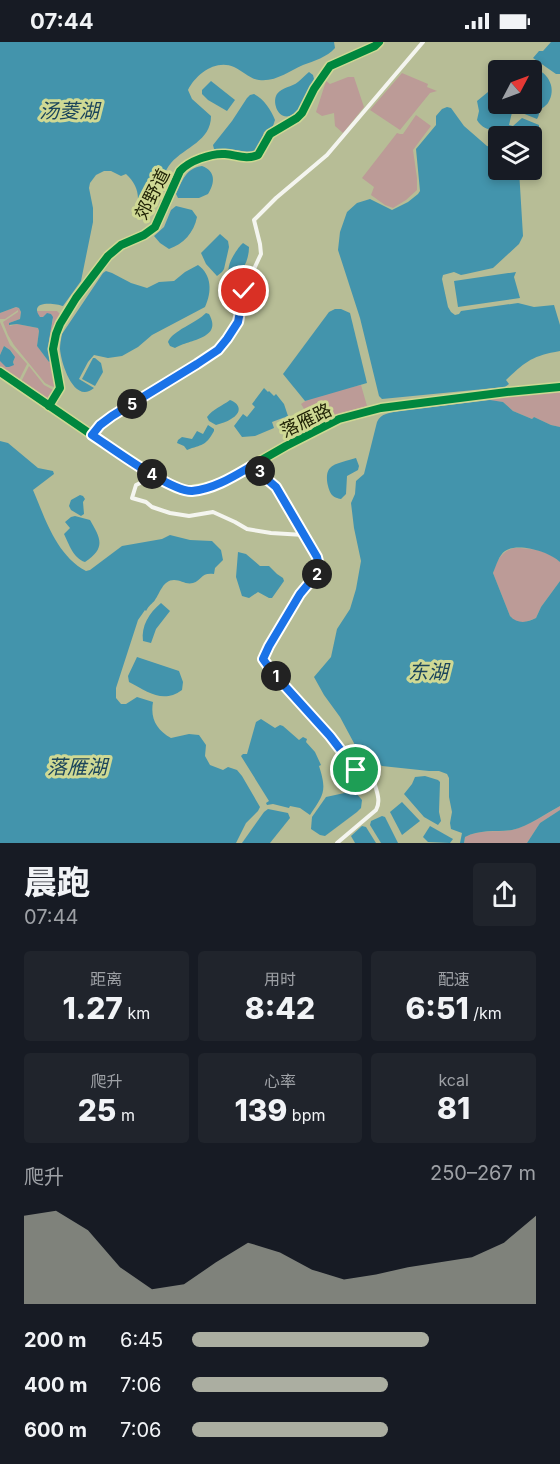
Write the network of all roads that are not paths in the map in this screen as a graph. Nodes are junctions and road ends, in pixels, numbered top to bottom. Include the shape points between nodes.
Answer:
1 (379, 42) edge
2 (423, 42) edge
3 (0, 372) edge
4 (560, 387) edge
5 (49, 405) junction
6 (92, 435) junction
7 (255, 464) junction
8 (155, 476) junction
9 (304, 535) junction
10 (337, 843) edge

1 - 5 street, 郊野道 via 330,66 302,113 271,132 258,155 246,158 221,154 186,164 157,225 121,245 105,260 60,324 53,349 60,388
2 - 6 street via 327,155 254,220 261,254 245,288 238,322 218,350 112,416
3 - 5 street, 落雁路
4 - 7 street, 落雁路 via 381,408 323,426
5 - 6 street, 落雁路
6 - 8 street, 落雁路
7 - 8 street, 落雁路 via 220,483 193,491
7 - 9 street via 276,487
8 - 9 street via 136,484 132,498 170,513 189,516 213,512 247,529
9 - 10 street via 320,570 300,594 263,659 356,770 373,778 378,807

